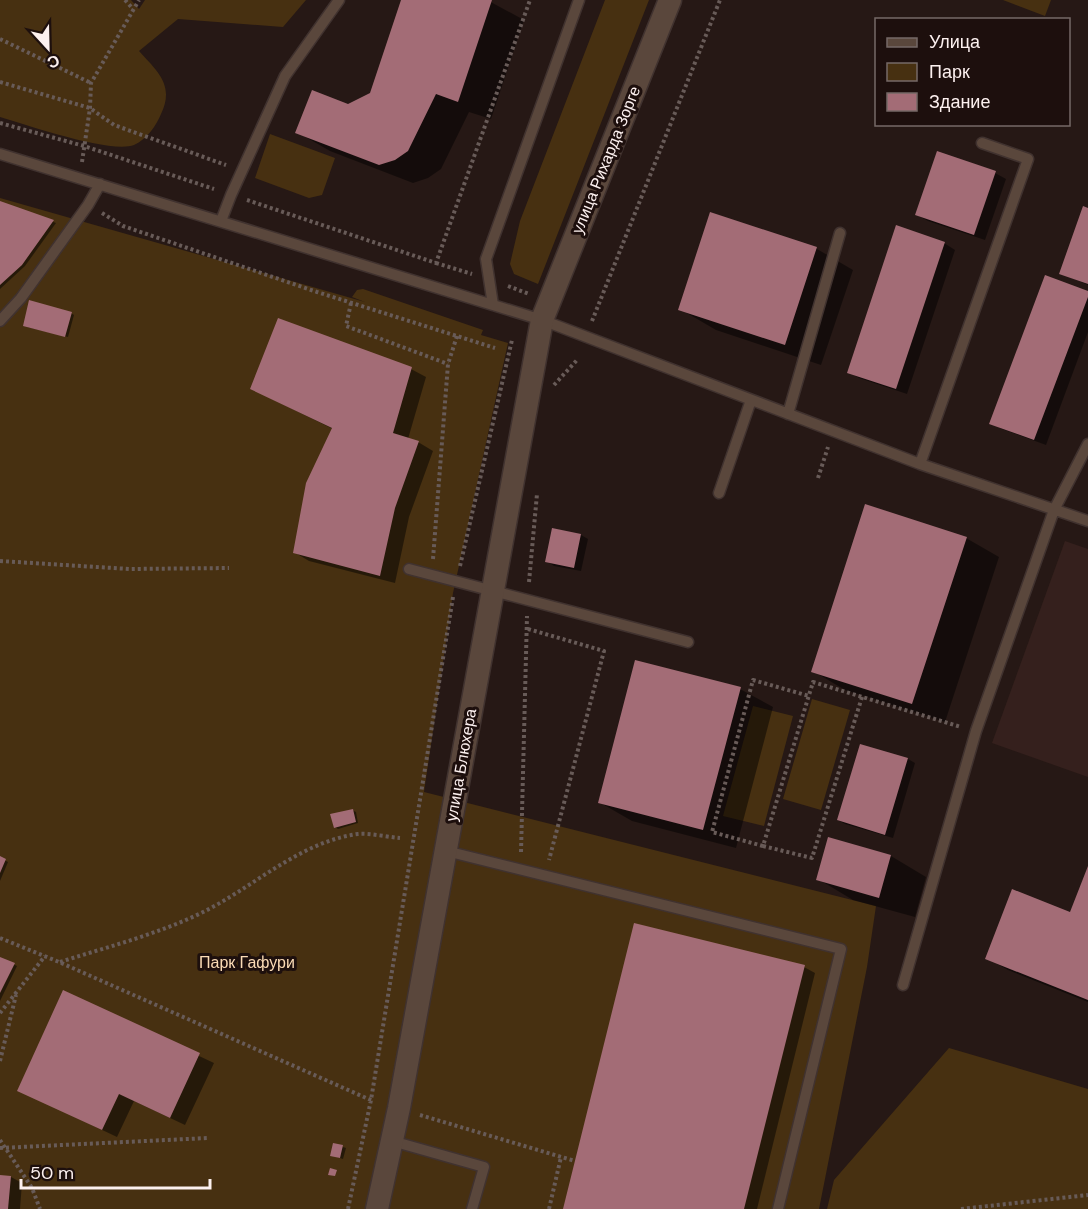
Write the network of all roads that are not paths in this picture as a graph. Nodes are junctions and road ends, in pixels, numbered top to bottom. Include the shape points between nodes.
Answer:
1 (339, 0) edge
2 (670, 0) edge
3 (577, 1) edge
4 (982, 143) dead end
5 (0, 154) edge
6 (100, 184) junction
7 (222, 221) junction
8 (840, 233) dead end
9 (493, 305) junction
10 (545, 310) junction
11 (0, 321) edge
12 (751, 400) junction
13 (788, 414) junction
14 (1088, 444) edge
15 (920, 464) junction
16 (719, 493) dead end
17 (1054, 510) junction
18 (1088, 521) edge
19 (409, 569) dead end
20 (493, 591) junction
21 (688, 642) dead end
22 (446, 851) junction
23 (903, 985) dead end
24 (392, 1141) junction
25 (377, 1209) edge
26 (472, 1209) edge
27 (778, 1209) edge

1 - 7 lane via 285,76
2 - 10 street, улица Рихарда Зорге
3 - 9 lane via 486,259
4 - 15 lane via 1028,159
5 - 6 lane
6 - 7 lane
6 - 11 lane via 21,298
7 - 9 lane
8 - 13 lane
9 - 10 lane via 518,313
10 - 12 lane
10 - 20 street, улица Блюхера
12 - 13 lane
12 - 16 lane
13 - 15 lane
14 - 17 lane
15 - 17 lane
17 - 18 lane
17 - 23 lane via 976,731
19 - 20 lane
20 - 21 lane
20 - 22 street, улица Блюхера
22 - 24 street, улица Блюхера
22 - 27 lane via 841,949
24 - 25 street, улица Блюхера
24 - 26 lane via 484,1167

